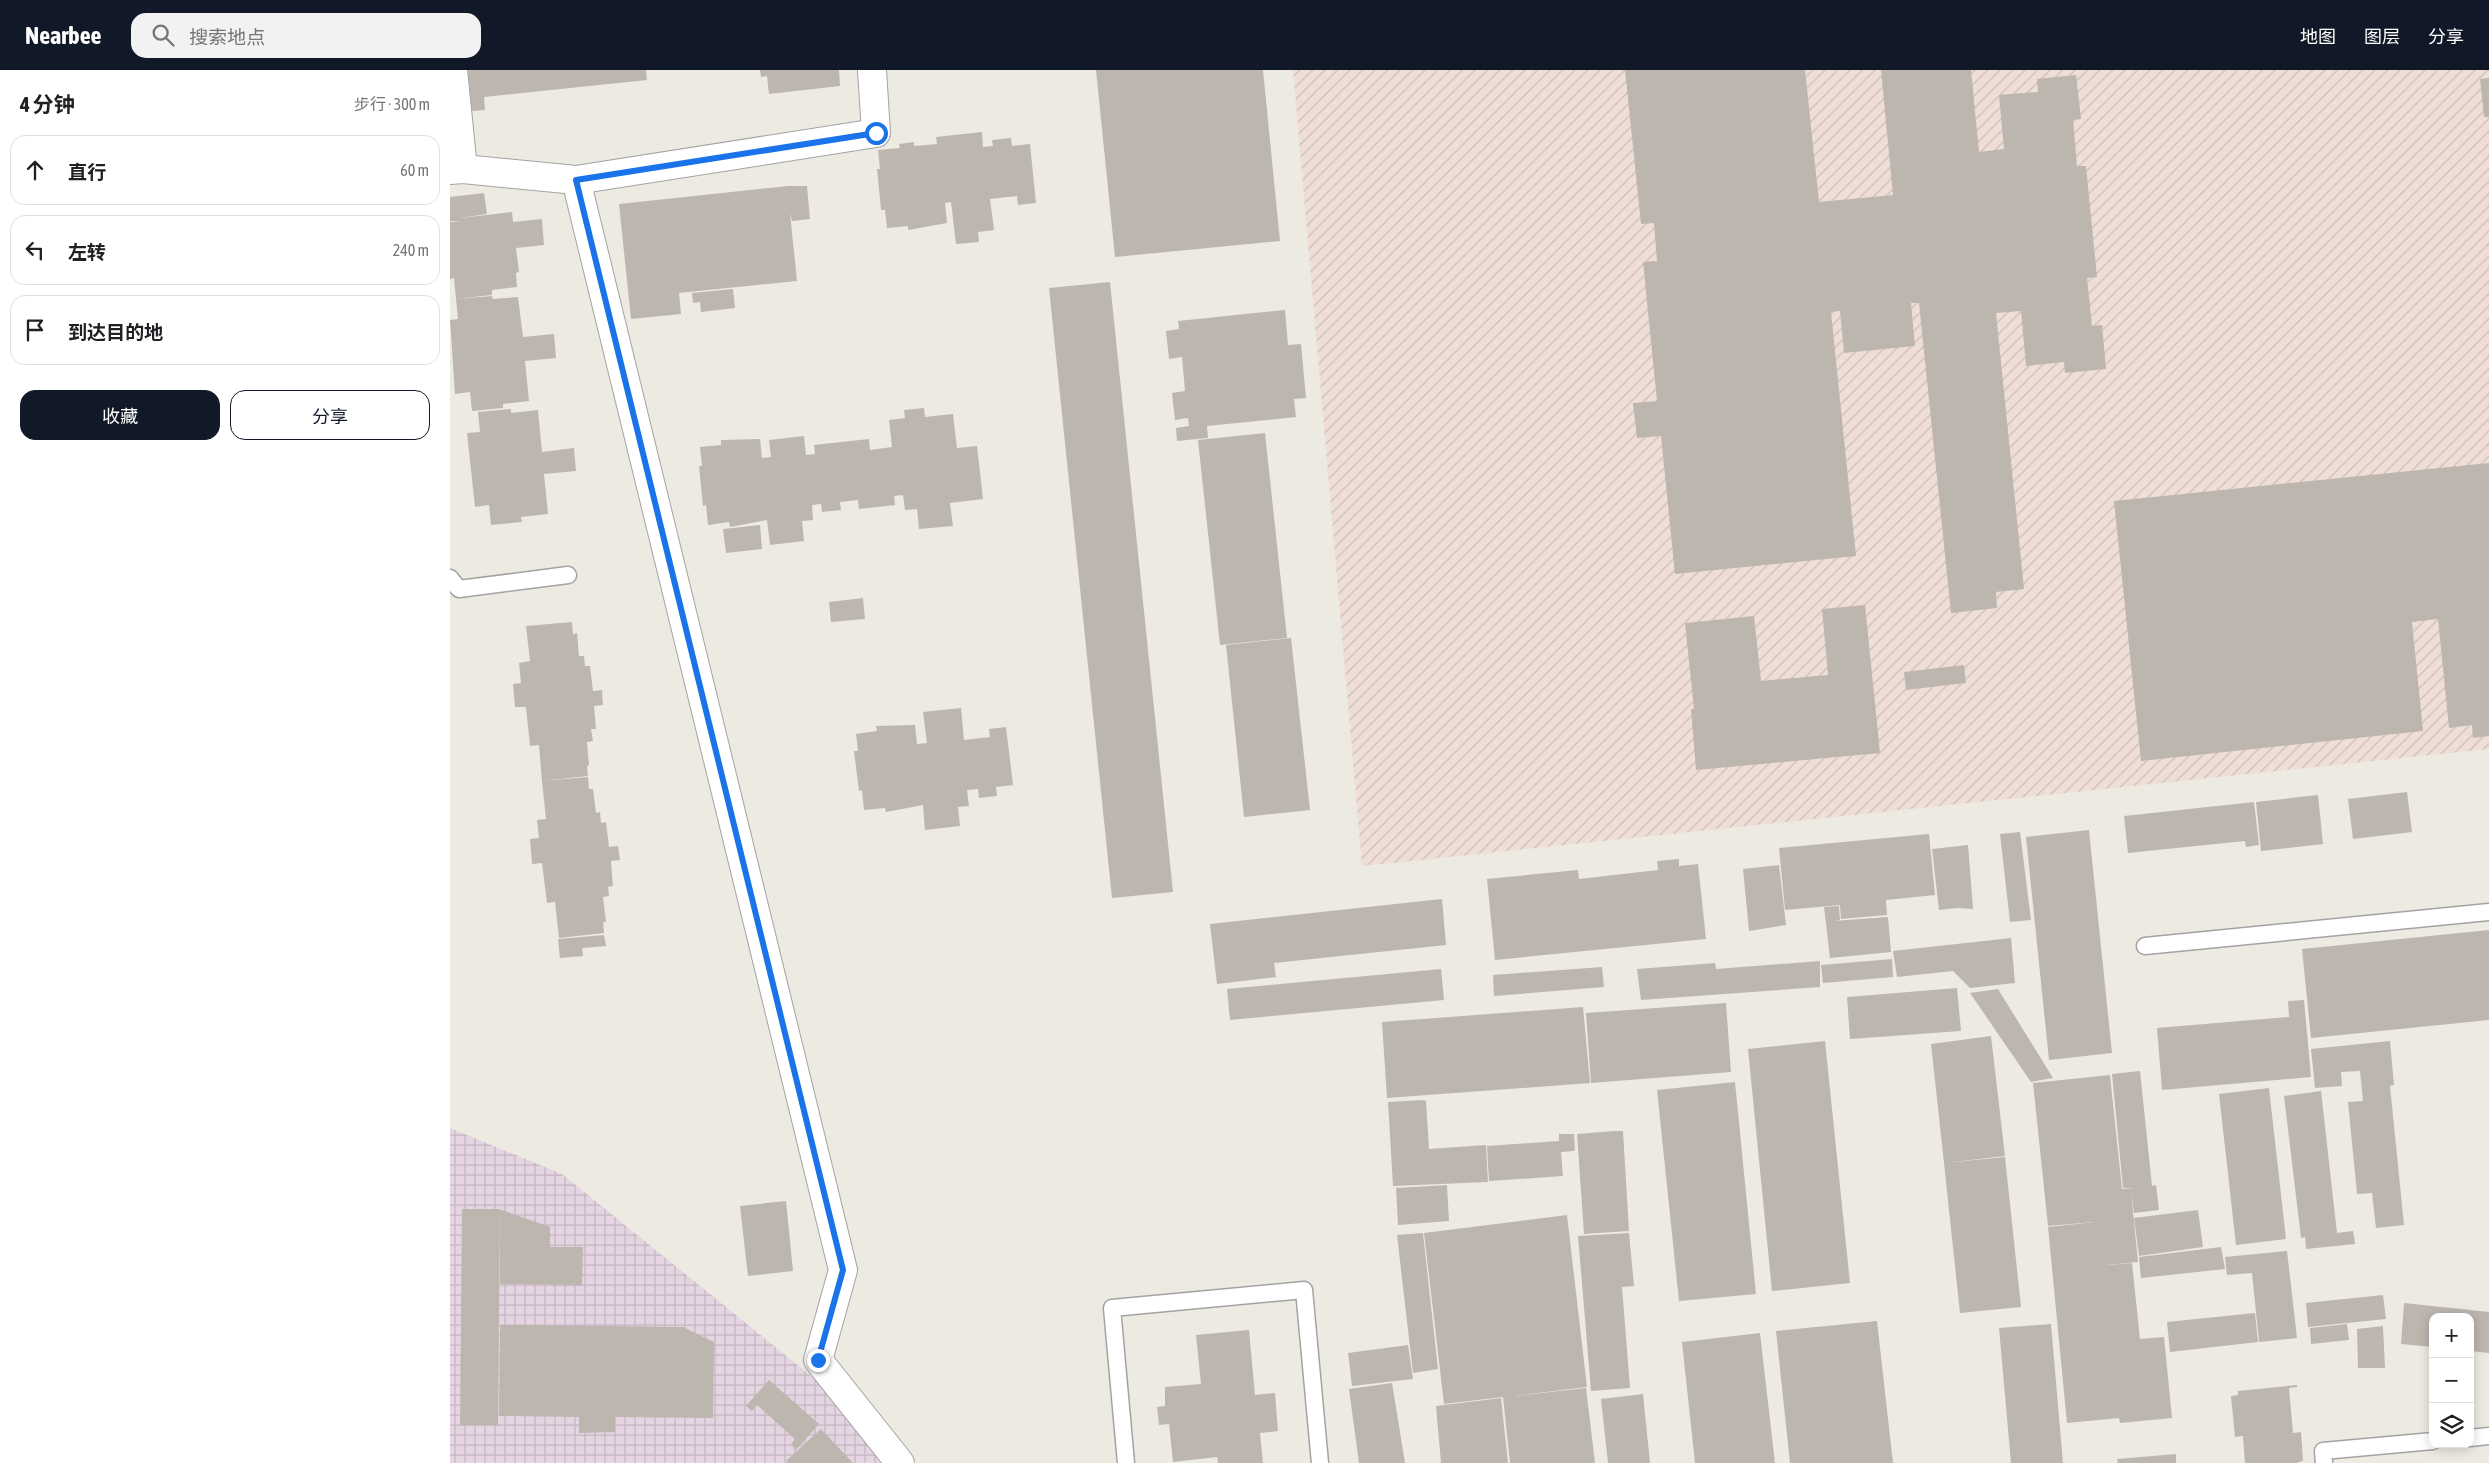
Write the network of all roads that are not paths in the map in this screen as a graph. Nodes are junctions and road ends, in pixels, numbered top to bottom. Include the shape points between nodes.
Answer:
1 (453, 70) edge
2 (872, 70) edge
3 (456, 170) edge
4 (576, 180) junction
5 (568, 575) dead end
6 (450, 578) edge
7 (2489, 912) edge
8 (2145, 946) dead end
9 (2489, 1436) edge
10 (2474, 1438) edge
11 (2429, 1441) edge
12 (900, 1463) edge
13 (1126, 1463) edge
14 (1320, 1463) edge
15 (2324, 1463) edge

1 - 3 street
2 - 4 street via 876,133
3 - 4 street
4 - 12 street via 843,1270 818,1360
5 - 6 lane via 459,589
7 - 8 lane
9 - 10 lane
11 - 15 lane via 2323,1451
13 - 14 lane via 1112,1308 1304,1290

